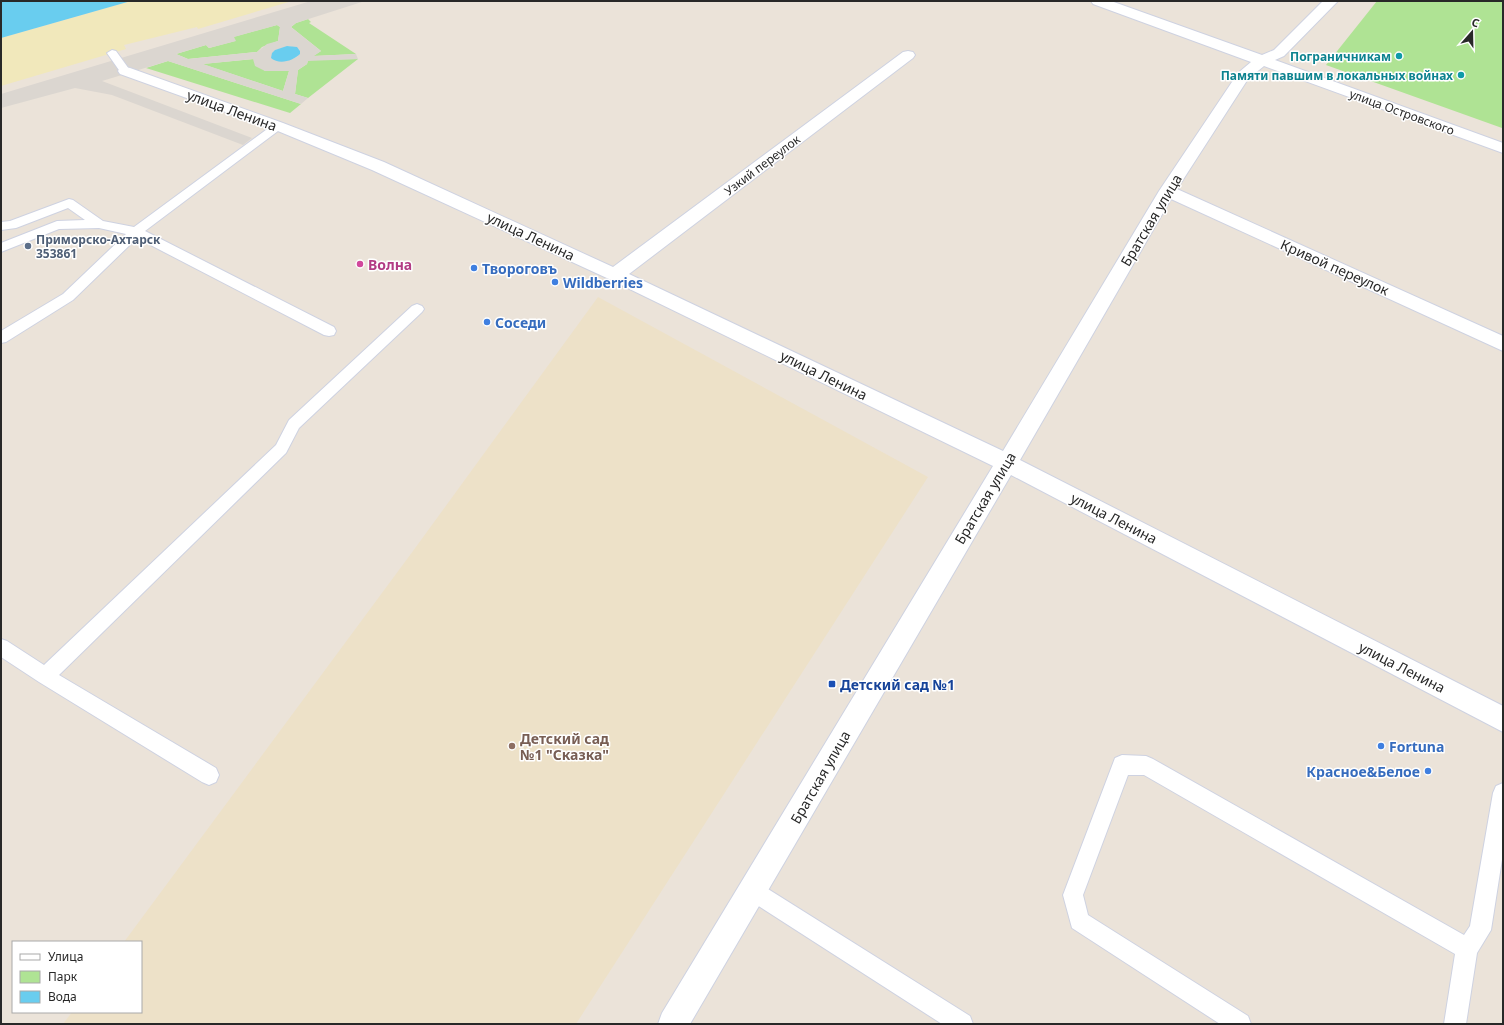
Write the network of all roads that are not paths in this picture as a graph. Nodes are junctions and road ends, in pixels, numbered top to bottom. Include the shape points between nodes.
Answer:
1 (1098, 1) edge
2 (1331, 1) edge
3 (112, 53) dead end
4 (908, 55) dead end
5 (1261, 61) junction
6 (126, 71) joint
7 (278, 126) junction
8 (1503, 148) edge
9 (1167, 191) junction
10 (99, 224) junction
11 (1, 226) edge
12 (136, 232) junction
13 (1, 248) edge
14 (615, 275) junction
15 (417, 309) dead end
16 (329, 331) dead end
17 (1, 338) edge
18 (1503, 344) edge
19 (1007, 463) junction
20 (1, 647) edge
21 (46, 676) junction
22 (1503, 719) edge
23 (208, 775) dead end
24 (1503, 792) edge
25 (753, 891) junction
26 (1467, 949) junction
27 (673, 1024) edge
28 (962, 1024) edge
29 (1240, 1024) edge
30 (1454, 1024) edge

1 - 5 street, улица Островского
2 - 5 street, Братская улица via 1279,53
3 - 6 lane
4 - 14 street, Узкий переулок
5 - 8 street, улица Островского
5 - 9 street, Братская улица via 1243,76
6 - 7 street, улица Ленина
7 - 12 lane
7 - 14 street, улица Ленина via 378,166
9 - 18 street, Кривой переулок
9 - 19 street, Братская улица
10 - 11 lane via 69,203 12,225
10 - 12 lane
10 - 13 lane via 57,225
12 - 16 lane
12 - 17 lane via 68,297
14 - 19 street, улица Ленина
15 - 21 lane via 294,424 281,448
19 - 22 street, улица Ленина
19 - 25 street, Братская улица
20 - 21 lane
21 - 23 lane
24 - 26 lane via 1480,930
25 - 27 street, Братская улица
25 - 28 lane
26 - 29 lane via 1146,766 1122,766 1073,895 1079,921
26 - 30 lane

